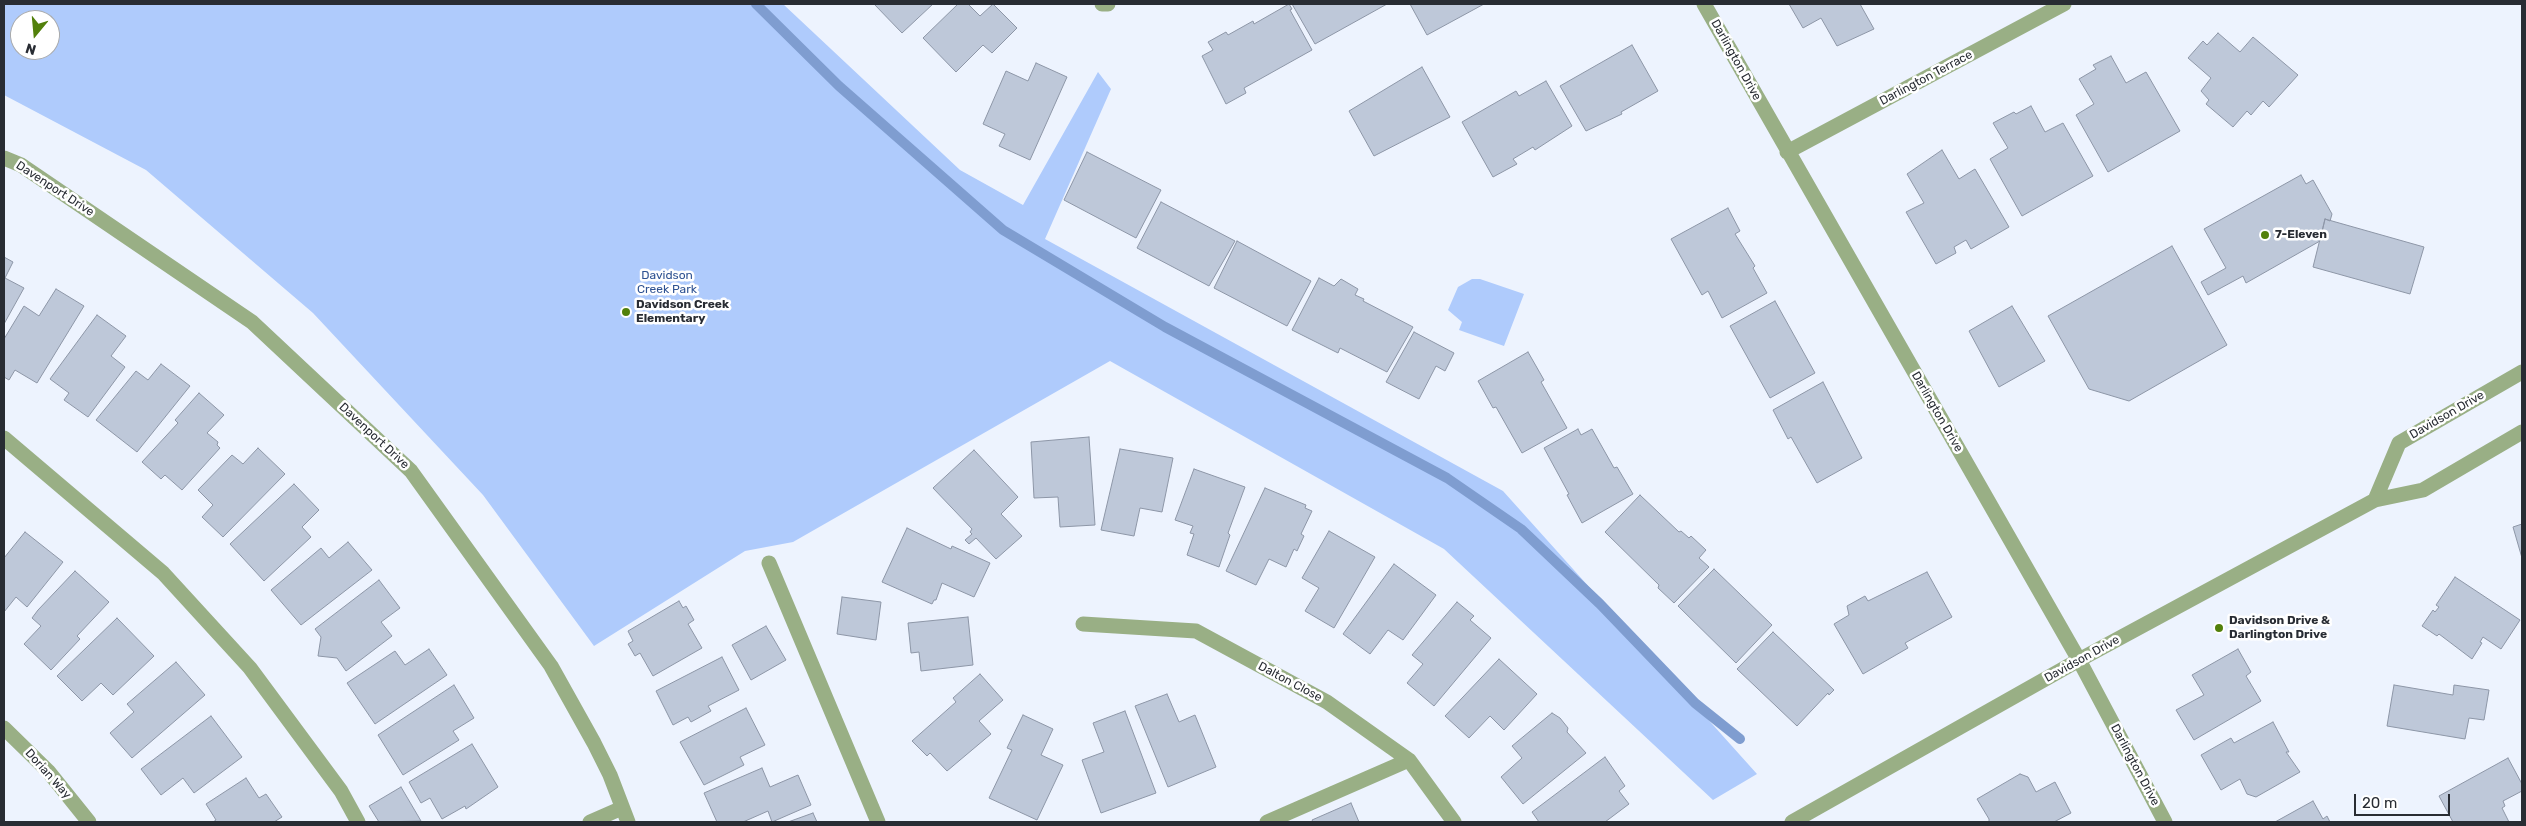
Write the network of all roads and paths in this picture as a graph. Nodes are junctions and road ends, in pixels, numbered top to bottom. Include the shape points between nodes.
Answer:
1 (1102, 4) edge
2 (1108, 4) edge
3 (1704, 4) edge
4 (2064, 4) edge
5 (1787, 152) junction
6 (4, 158) edge
7 (2522, 372) edge
8 (2522, 432) edge
9 (4, 438) edge
10 (2375, 500) junction
11 (769, 563) dead end
12 (1083, 624) dead end
13 (2079, 660) junction
14 (4, 728) edge
15 (1409, 760) junction
16 (622, 808) junction
17 (89, 822) edge
18 (358, 822) edge
19 (590, 822) edge
20 (628, 822) edge
21 (878, 822) edge
22 (1267, 822) edge
23 (1454, 822) edge
24 (1792, 822) edge
25 (2166, 822) edge

1 - 2 street
3 - 5 street, Darlington Drive
4 - 5 street, Darlington Terrace
5 - 13 street, Darlington Drive
6 - 16 street, Davenport Drive via 21,165 252,322 411,471 551,666 594,743
7 - 10 street, Davidson Drive via 2399,443
8 - 10 street, Davidson Drive via 2424,490
9 - 18 street via 163,573 250,668 341,791
10 - 13 street, Davidson Drive
11 - 21 street
12 - 15 street, Dalton Close via 1196,631 1327,702
13 - 24 street, Davidson Drive
13 - 25 street, Darlington Drive
14 - 17 street, Dorian Way via 48,771
15 - 22 street
15 - 23 street, Dalton Close
16 - 19 street
16 - 20 street, Davenport Drive

